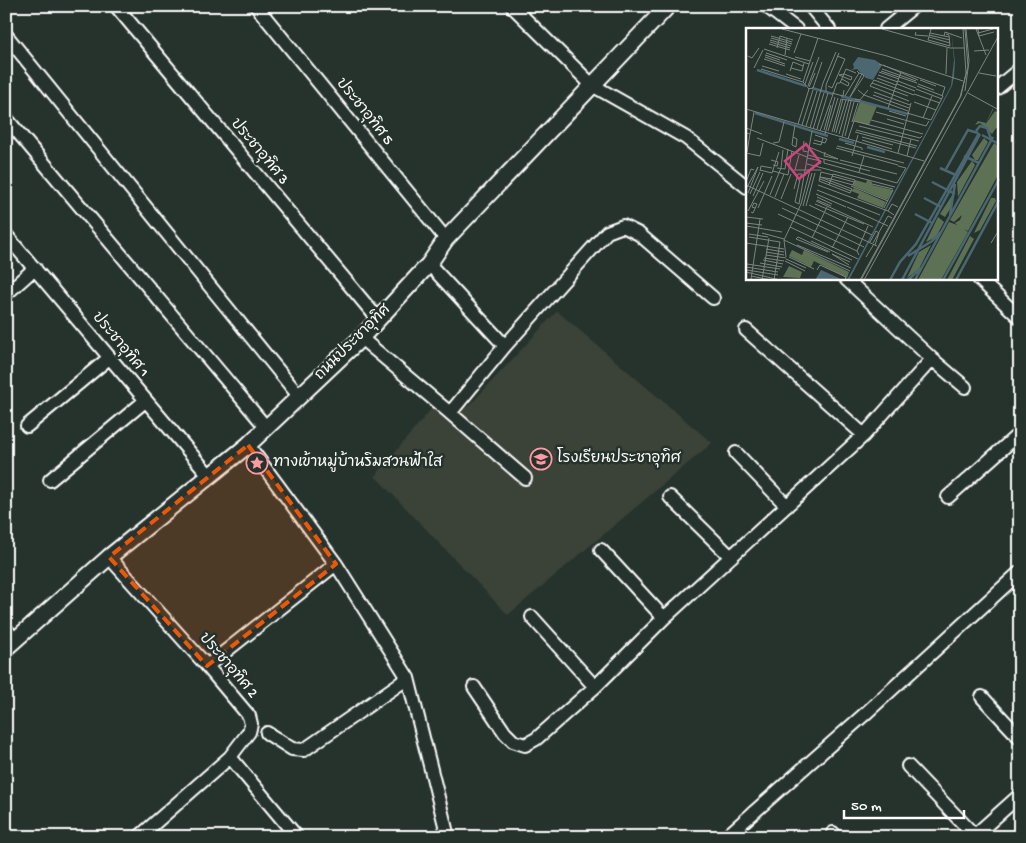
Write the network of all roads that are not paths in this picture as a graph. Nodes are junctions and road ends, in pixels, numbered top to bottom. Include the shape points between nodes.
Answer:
1 (116, 6) edge
2 (256, 6) edge
3 (512, 6) edge
4 (668, 6) edge
5 (766, 6) edge
6 (810, 6) edge
7 (914, 6) edge
8 (795, 28) edge
9 (828, 28) edge
10 (887, 28) edge
11 (6, 35) edge
12 (1020, 69) edge
13 (592, 85) junction
14 (998, 87) edge
15 (6, 118) edge
16 (746, 186) edge
17 (6, 235) edge
18 (446, 239) junction
19 (429, 264) junction
20 (35, 268) junction
21 (847, 280) edge
22 (980, 280) edge
23 (6, 294) edge
24 (713, 298) dead end
25 (1020, 318) edge
26 (378, 319) junction
27 (746, 330) dead end
28 (361, 338) junction
29 (505, 346) junction
30 (109, 358) junction
31 (932, 359) junction
32 (965, 387) dead end
33 (299, 396) junction
34 (145, 401) junction
35 (450, 413) junction
36 (27, 426) dead end
37 (265, 426) junction
38 (1020, 433) edge
39 (864, 435) junction
40 (248, 444) junction
41 (736, 453) dead end
42 (209, 475) junction
43 (525, 478) dead end
44 (50, 480) dead end
45 (670, 496) dead end
46 (948, 497) dead end
47 (786, 506) junction
48 (601, 550) dead end
49 (109, 557) junction
50 (730, 557) junction
51 (336, 564) junction
52 (1020, 572) edge
53 (532, 618) dead end
54 (664, 618) junction
55 (9, 639) edge
56 (207, 666) junction
57 (408, 678) junction
58 (474, 687) dead end
59 (595, 687) junction
60 (982, 698) dead end
61 (267, 733) dead end
62 (1020, 738) edge
63 (230, 757) junction
64 (908, 766) dead end
65 (1020, 796) edge
66 (294, 836) edge
67 (975, 836) edge
68 (139, 837) edge
69 (448, 837) edge
70 (726, 837) edge

1 - 26 street, ประชาอุทิศ 3
2 - 18 street, ประชาอุทิศ 5
3 - 13 street
4 - 13 street, ถนนประชาอุทิศ
5 - 8 street
6 - 9 street
7 - 10 street
11 - 33 street
12 - 14 street
13 - 16 street via 686,138
13 - 18 street, ถนนประชาอุทิศ
15 - 37 street
17 - 20 street, ประชาอุทิศ 1
18 - 19 street, ถนนประชาอุทิศ
19 - 26 street, ถนนประชาอุทิศ
19 - 29 street
20 - 23 street
20 - 30 street, ประชาอุทิศ 1
21 - 31 street
22 - 25 street
24 - 29 street via 638,234 623,226 607,232
26 - 28 street, ถนนประชาอุทิศ
27 - 39 street
28 - 33 street, ถนนประชาอุทิศ
28 - 35 street
29 - 35 street
30 - 34 street, ประชาอุทิศ 1
30 - 36 street
31 - 32 street
31 - 39 street
33 - 37 street, ถนนประชาอุทิศ
34 - 42 street, ประชาอุทิศ 1
34 - 44 street
35 - 43 street
37 - 40 street, ถนนประชาอุทิศ
38 - 46 street
39 - 47 street
40 - 42 street, ถนนประชาอุทิศ
40 - 51 street
41 - 47 street
42 - 49 street, ถนนประชาอุทิศ
45 - 50 street
47 - 50 street
48 - 54 street
49 - 55 street, ถนนประชาอุทิศ
49 - 56 street, ประชาอุทิศ 2
50 - 54 street
51 - 56 street
51 - 57 street
52 - 70 street
53 - 59 street
54 - 59 street
56 - 63 street, ประชาอุทิศ 2 via 249,716 249,732
57 - 61 street via 304,750 292,749
57 - 69 street
58 - 59 street via 505,733 513,741 525,745
60 - 62 street
63 - 66 street
63 - 68 street, ประชาอุทิศ 2
64 - 67 street
65 - 67 street

